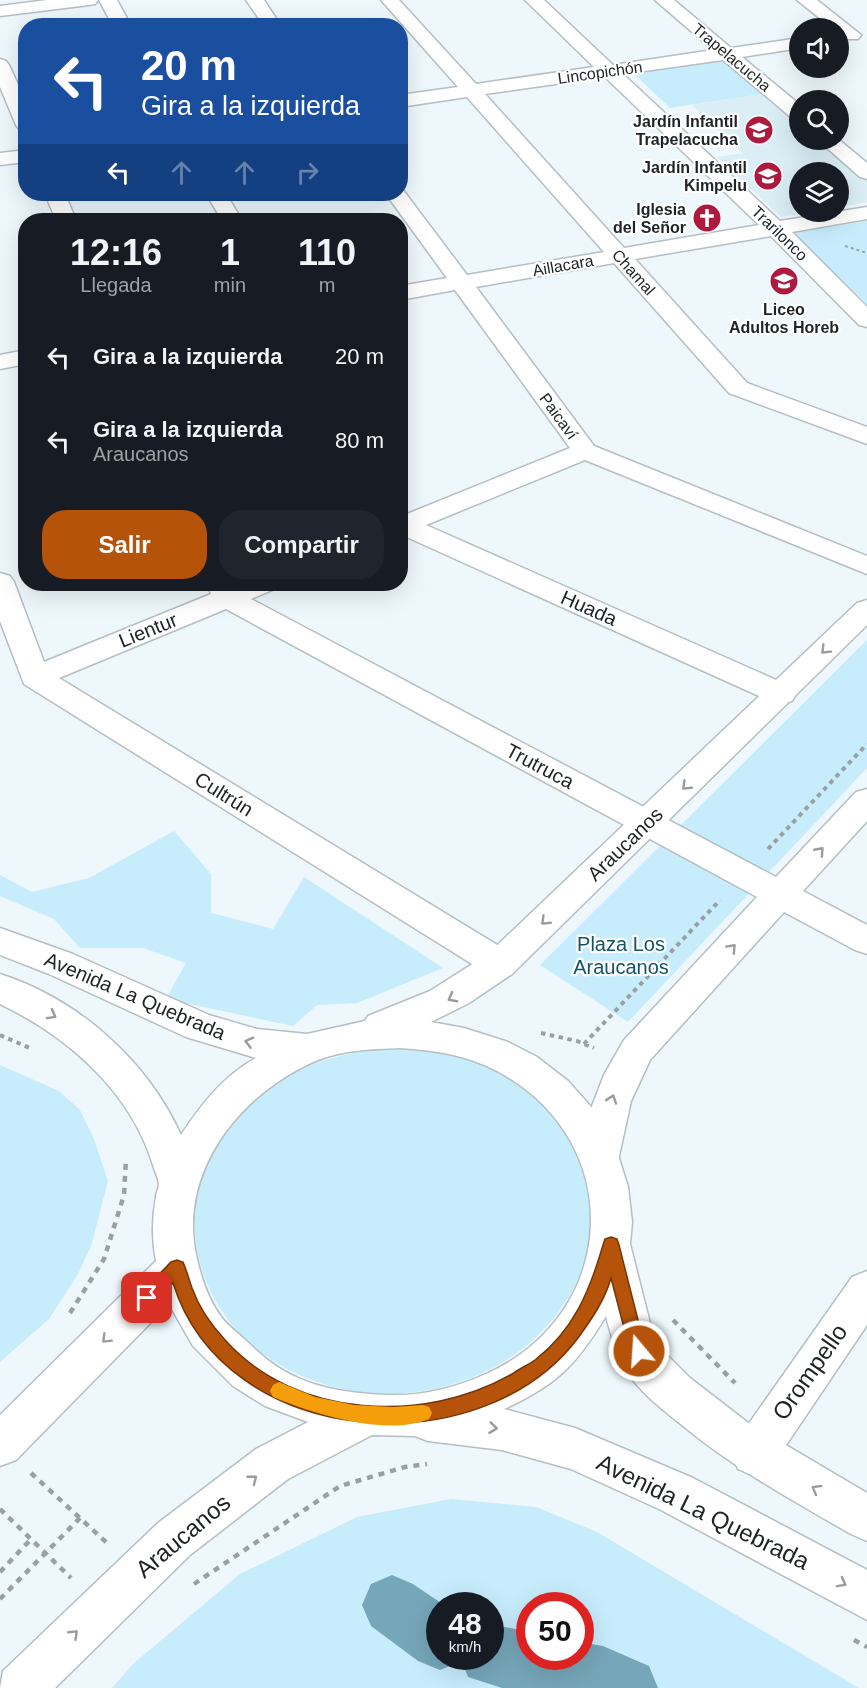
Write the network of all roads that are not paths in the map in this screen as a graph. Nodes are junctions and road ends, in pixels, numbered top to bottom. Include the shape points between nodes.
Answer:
1 (89, 0) edge
2 (108, 0) edge
3 (255, 0) edge
4 (390, 0) edge
5 (534, 0) edge
6 (664, 0) edge
7 (806, 0) edge
8 (0, 11) edge
9 (118, 18) edge
10 (267, 18) edge
11 (406, 18) edge
12 (408, 20) edge
13 (853, 35) edge
14 (789, 45) edge
15 (728, 54) junction
16 (0, 65) edge
17 (610, 70) junction
18 (471, 91) junction
19 (408, 100) edge
20 (789, 106) edge
21 (18, 107) edge
22 (840, 150) edge
23 (18, 157) edge
24 (0, 159) edge
25 (867, 172) edge
26 (401, 201) edge
27 (867, 213) edge
28 (776, 229) junction
29 (619, 255) junction
30 (461, 282) junction
31 (408, 292) edge
32 (867, 320) edge
33 (18, 359) edge
34 (0, 362) edge
35 (867, 436) edge
36 (585, 451) junction
37 (408, 522) edge
38 (408, 527) edge
39 (867, 566) edge
40 (224, 591) edge
41 (2, 594) edge
42 (867, 609) edge
43 (35, 677) junction
44 (781, 694) junction
45 (867, 800) edge
46 (648, 823) junction
47 (781, 895) junction
48 (0, 941) edge
49 (867, 941) edge
50 (500, 964) junction
51 (0, 988) edge
52 (355, 1036) junction
53 (307, 1049) junction
54 (600, 1156) junction
55 (178, 1183) junction
56 (611, 1245) junction
57 (177, 1268) junction
58 (867, 1290) edge
59 (381, 1415) junction
60 (0, 1444) edge
61 (754, 1454) junction
62 (867, 1518) edge
63 (867, 1596) edge
64 (20, 1688) edge

1 - 8 street
2 - 9 street
3 - 10 street
4 - 11 street, Chamal
5 - 17 street, Trarilonco
6 - 15 street, Trapelacucha
7 - 13 street
12 - 18 street, Chamal
14 - 15 street, Lincopichón
15 - 17 street, Lincopichón
15 - 20 street, Trapelacucha
16 - 21 street
17 - 18 street, Lincopichón
17 - 28 street, Trarilonco
18 - 19 street, Lincopichón
18 - 29 street, Chamal
22 - 25 street
23 - 24 street
26 - 30 street, Paicaví
27 - 28 street, Aillacara
28 - 29 street, Aillacara
28 - 32 street, Trarilonco
29 - 30 street, Aillacara
29 - 35 street, Chamal via 738,388
30 - 31 street, Aillacara
30 - 36 street, Paicaví
33 - 34 street
36 - 37 street
36 - 39 street, Paicaví
38 - 44 street, Huada
40 - 43 street, Lientur
40 - 46 street, Trutruca
41 - 43 street
42 -> 44 street, Araucanos
43 - 50 street, Cultrún
44 -> 46 street, Araucanos
47 -> 45 street
46 - 47 street, Trutruca
46 -> 50 street, Araucanos
47 - 49 street, Trutruca
54 -> 47 street via 612,1097 637,1050
53 -> 48 street, Avenida La Quebrada via 257,1044 199,1027 61,964
50 -> 52 street, Araucanos via 433,1008
51 -> 55 street via 61,1020 115,1067 154,1118
52 - 53 street
52 - 54 street via 432,1035 494,1053 548,1086 589,1133
53 - 55 street via 266,1070 215,1114 196,1139
54 - 56 street via 610,1190
55 - 57 street via 172,1229
56 - 59 street via 600,1284 585,1315 541,1366 470,1402 433,1412
56 - 61 street via 639,1351 663,1384
57 - 59 street via 184,1292 200,1321 221,1348 248,1372 315,1405
57 -> 60 street
58 - 61 street, Orompello
59 -> 63 street, Avenida La Quebrada via 502,1429 575,1449 677,1494
64 -> 59 street, Araucanos via 174,1539 272,1464
62 -> 61 street

